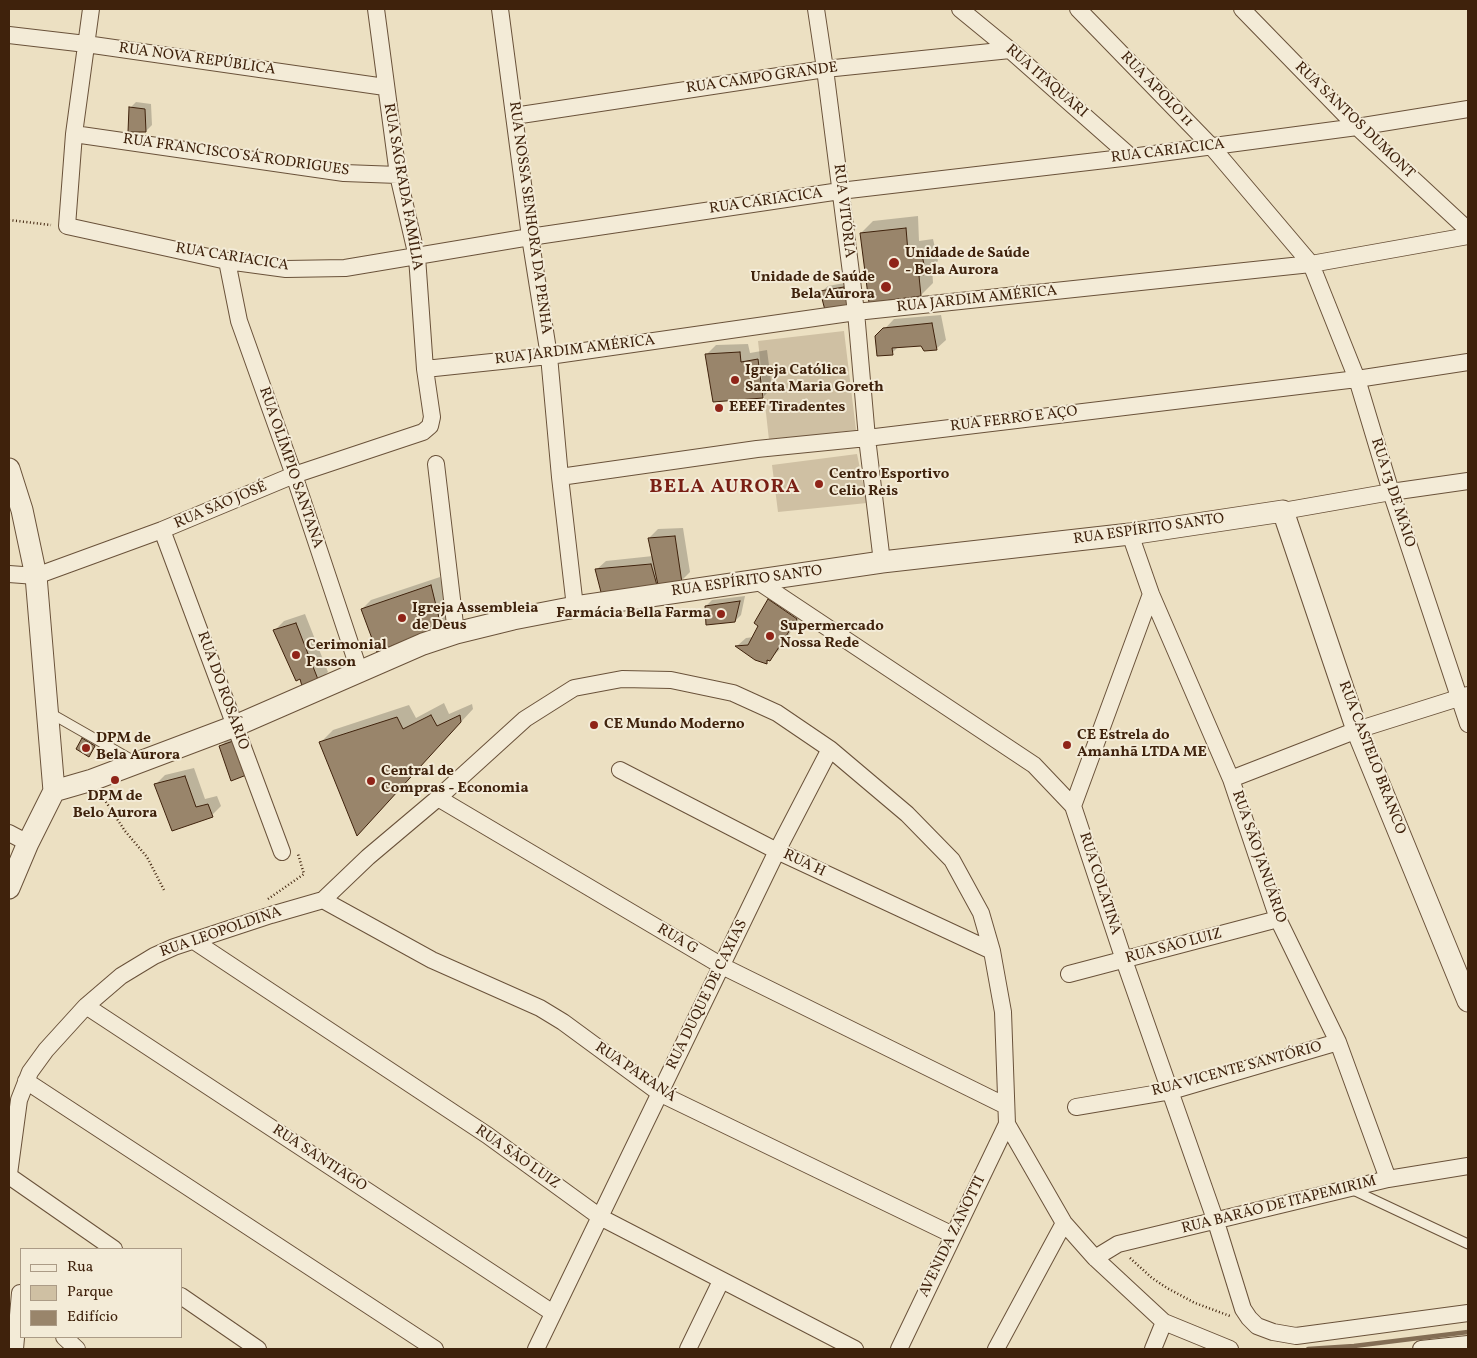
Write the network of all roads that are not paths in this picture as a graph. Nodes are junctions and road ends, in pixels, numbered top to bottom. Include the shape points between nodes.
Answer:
1 (91, 9) edge
2 (376, 9) edge
3 (500, 9) edge
4 (816, 9) edge
5 (960, 9) edge
6 (1078, 9) edge
7 (1242, 9) edge
8 (9, 35) edge
9 (86, 44) junction
10 (1010, 50) junction
11 (825, 69) junction
12 (385, 87) junction
13 (1468, 109) edge
14 (514, 116) junction
15 (1357, 127) junction
16 (74, 134) junction
17 (1211, 146) junction
18 (1131, 157) junction
19 (398, 175) junction
20 (840, 192) junction
21 (1468, 230) edge
22 (1468, 236) edge
23 (530, 237) junction
24 (417, 257) junction
25 (227, 261) junction
26 (1311, 264) junction
27 (856, 312) junction
28 (549, 356) junction
29 (1468, 362) edge
30 (425, 369) junction
31 (1357, 380) junction
32 (430, 426) joint
33 (867, 438) junction
34 (436, 464) dead end
35 (9, 469) edge
36 (294, 475) junction
37 (560, 477) junction
38 (1468, 481) edge
39 (1391, 492) junction
40 (1283, 511) junction
41 (162, 530) junction
42 (1130, 534) junction
43 (882, 562) junction
44 (9, 574) edge
45 (36, 576) junction
46 (756, 580) junction
47 (1151, 594) junction
48 (575, 607) junction
49 (456, 633) junction
50 (360, 673) junction
51 (1464, 696) edge
52 (48, 712) junction
53 (1468, 724) edge
54 (235, 726) junction
55 (1357, 730) junction
56 (830, 749) junction
57 (136, 763) junction
58 (620, 770) dead end
59 (1231, 779) junction
60 (54, 791) junction
61 (438, 798) junction
62 (1073, 806) junction
63 (9, 833) edge
64 (28, 843) junction
65 (289, 849) road end
66 (777, 851) junction
67 (9, 888) edge
68 (324, 900) junction
69 (1278, 918) junction
70 (194, 941) junction
71 (992, 951) junction
72 (1124, 960) junction
73 (722, 966) junction
74 (1069, 974) dead end
75 (1468, 1001) edge
76 (86, 1006) junction
77 (1338, 1042) junction
78 (26, 1082) junction
79 (1171, 1091) junction
80 (661, 1094) junction
81 (1006, 1106) junction
82 (1076, 1107) dead end
83 (1008, 1124) junction
84 (1468, 1166) edge
85 (9, 1175) edge
86 (1388, 1180) junction
87 (1351, 1189) junction
88 (600, 1217) junction
89 (1216, 1222) junction
90 (1064, 1223) junction
91 (953, 1235) junction
92 (1468, 1244) edge
93 (113, 1248) edge
94 (1095, 1258) junction
95 (721, 1281) junction
96 (17, 1290) edge
97 (182, 1297) edge
98 (552, 1313) junction
99 (1468, 1313) edge
100 (1164, 1322) junction
101 (65, 1338) edge
102 (1464, 1346) edge
103 (847, 1348) edge
104 (15, 1349) edge
105 (77, 1349) edge
106 (258, 1349) edge
107 (434, 1349) edge
108 (536, 1349) edge
109 (688, 1349) edge
110 (899, 1349) edge
111 (996, 1349) edge
112 (1153, 1349) edge
113 (1230, 1349) edge
114 (1421, 1349) edge

1 - 9 street
2 - 12 street, RUA SAGRADA FAMÍLIA
3 - 14 street, RUA NOSSA SENHORA DA PENHA
4 - 11 street, RUA VITÓRIA
5 - 10 street, RUA ITAQUARI
6 - 17 street, RUA APOLO 11
7 - 15 street, RUA SANTOS DUMONT
8 - 9 street, RUA NOVA REPÚBLICA
9 - 12 street, RUA NOVA REPÚBLICA
9 - 16 street
10 - 11 street, RUA CAMPO GRANDE
10 - 18 street, RUA ITAQUARI
11 - 14 street, RUA CAMPO GRANDE
11 - 20 street, RUA VITÓRIA
12 - 19 street, RUA SAGRADA FAMÍLIA
13 - 15 street, RUA CARIACICA
14 - 23 street, RUA NOSSA SENHORA DA PENHA
15 - 17 street, RUA CARIACICA
15 - 21 street, RUA SANTOS DUMONT
16 - 19 street, RUA FRANCISCO SÁ RODRIGUES via 335,171
16 - 25 street, RUA CARIACICA via 67,226
17 - 18 street, RUA CARIACICA
17 - 26 street, RUA APOLO 11
18 - 20 street, RUA CARIACICA
19 - 24 street, RUA SAGRADA FAMÍLIA
20 - 23 street, RUA CARIACICA
20 - 27 street, RUA VITÓRIA
22 - 26 street, RUA JARDIM AMÉRICA
23 - 24 street, RUA CARIACICA
23 - 28 street, RUA NOSSA SENHORA DA PENHA
24 - 25 street, RUA CARIACICA via 345,268 286,269
24 - 30 street, RUA SAGRADA FAMÍLIA
25 - 36 street, RUA OLÍMPIO SANTANA via 239,322
26 - 27 street, RUA JARDIM AMÉRICA
26 - 31 street, RUA 13 DE MAIO
27 - 28 street, RUA JARDIM AMÉRICA
27 - 33 street, RUA VITÓRIA
28 - 30 street, RUA JARDIM AMÉRICA
28 - 37 street, RUA NOSSA SENHORA DA PENHA
29 - 31 street, RUA FERRO E AÇO
30 - 32 street, RUA SAGRADA FAMÍLIA via 432,417
31 - 33 street, RUA FERRO E AÇO
31 - 39 street, RUA 13 DE MAIO
32 - 36 street, RUA SÃO JOSÉ via 423,432
33 - 37 street, RUA FERRO E AÇO via 757,449
33 - 43 street, RUA VITÓRIA
34 - 49 street
35 - 45 street via 22,510
36 - 41 street, RUA SÃO JOSÉ
36 - 50 street, RUA OLÍMPIO SANTANA
37 - 48 street, RUA NOSSA SENHORA DA PENHA
38 - 39 street, RUA ESPÍRITO SANTO
39 - 40 street, RUA ESPÍRITO SANTO
39 - 51 street, RUA 13 DE MAIO
40 - 42 street, RUA ESPÍRITO SANTO
40 - 55 street, RUA CASTELO BRANCO
41 - 45 street, RUA SÃO JOSÉ
41 - 54 street, RUA DO ROSÁRIO
42 - 43 street, RUA ESPÍRITO SANTO
42 - 47 street, RUA SÃO JANUÁRIO
43 - 46 street, RUA ESPÍRITO SANTO
44 - 45 street, RUA SÃO JOSÉ
45 - 52 street
46 - 48 street, RUA ESPÍRITO SANTO
46 - 62 street, RUA COLATINA via 1034,765
47 - 59 street, RUA SÃO JANUÁRIO
47 - 62 street
48 - 49 street, RUA ESPÍRITO SANTO
49 - 50 street, RUA ESPÍRITO SANTO via 423,644
50 - 54 street, RUA ESPÍRITO SANTO
51 - 53 street, RUA 13 DE MAIO
51 - 55 street
52 - 57 lane
52 - 60 street
54 - 57 street, RUA ESPÍRITO SANTO
54 - 65 street, RUA DO ROSÁRIO
55 - 59 street
55 - 75 street, RUA CASTELO BRANCO
56 - 61 street via 778,713 733,693 671,680 622,679 574,688 525,719
56 - 66 street, RUA DUQUE DE CAXIAS
56 - 71 street via 907,814 952,860 981,913
57 - 60 street, RUA ESPÍRITO SANTO
58 - 66 street, RUA H
59 - 69 street, RUA SÃO JANUÁRIO
60 - 64 street
61 - 68 street via 368,857
61 - 73 street, RUA G
62 - 72 street, RUA COLATINA
63 - 64 street
64 - 67 street
66 - 71 street, RUA H
66 - 73 street, RUA DUQUE DE CAXIAS
68 - 70 street, RUA LEOPOLDINA
68 - 80 street, RUA PARANÁ via 432,960 540,1008
69 - 72 street, RUA SÃO LUIZ
69 - 77 street, RUA SÃO JANUÁRIO
70 - 76 street, RUA LEOPOLDINA via 174,947 121,976
70 - 88 street, RUA SÃO LUIZ via 487,1135
71 - 81 street via 1003,1012
72 - 74 street, RUA SÃO LUIZ
72 - 79 street, RUA COLATINA
73 - 80 street, RUA DUQUE DE CAXIAS
73 - 81 street, RUA G
76 - 78 street, RUA LEOPOLDINA via 38,1060
76 - 98 street, RUA SANTIAGO
77 - 79 street, RUA VICENTE SANTÓRIO
77 - 86 street, RUA SÃO JANUÁRIO
78 - 85 street, RUA LEOPOLDINA via 16,1116
78 - 107 street
79 - 82 street, RUA VICENTE SANTÓRIO
79 - 89 street, RUA COLATINA
80 - 88 street, RUA DUQUE DE CAXIAS
80 - 91 street, RUA PARANÁ
81 - 83 street
83 - 90 street
83 - 91 street, AVENIDA ZANOTTI
84 - 86 street, RUA BARÃO DE ITAPEMIRIM
85 - 93 street
86 - 87 street, RUA BARÃO DE ITAPEMIRIM
87 - 89 street, RUA BARÃO DE ITAPEMIRIM
87 - 92 lane
88 - 95 street, RUA SÃO LUIZ
88 - 98 street, RUA DUQUE DE CAXIAS
89 - 94 street, RUA BARÃO DE ITAPEMIRIM via 1118,1244
89 - 99 street, RUA COLATINA via 1243,1309 1257,1326 1273,1332 1296,1336
90 - 94 street
90 - 111 street
91 - 110 street, AVENIDA ZANOTTI
94 - 100 street
95 - 103 street, RUA SÃO LUIZ
95 - 109 street
96 - 104 street
97 - 106 street
98 - 108 street, RUA DUQUE DE CAXIAS
100 - 112 street
100 - 113 street
101 - 105 street
102 - 114 street

